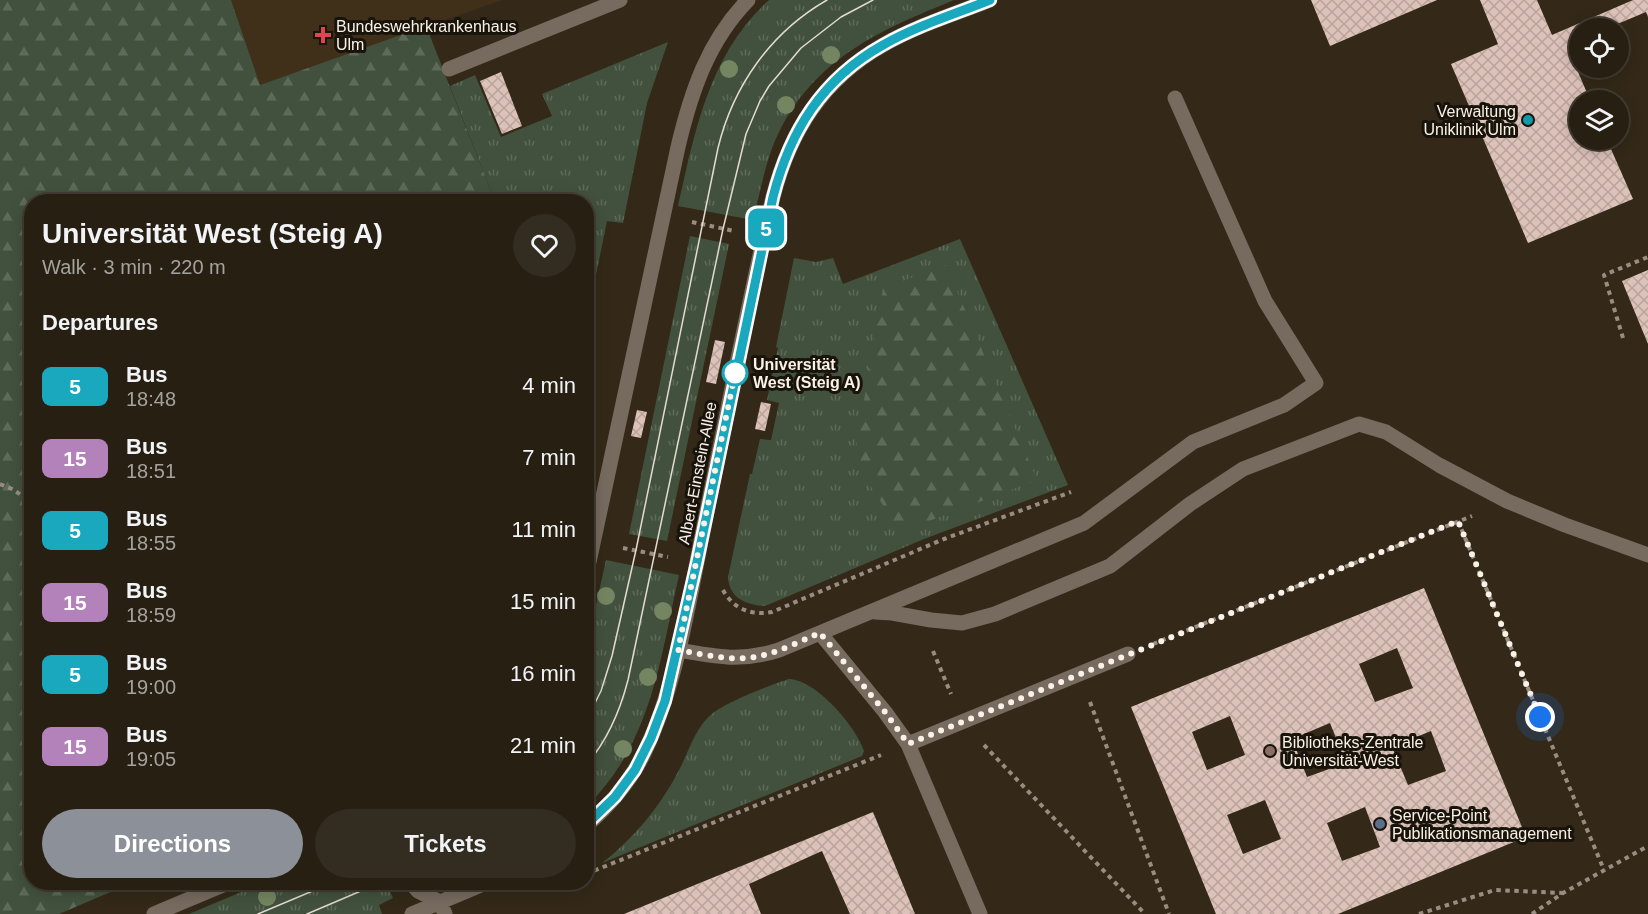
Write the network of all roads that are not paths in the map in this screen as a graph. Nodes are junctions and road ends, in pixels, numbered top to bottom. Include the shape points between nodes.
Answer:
1 (620, 0) edge
2 (990, 0) edge
3 (745, 1) edge
4 (449, 69) dead end
5 (1175, 98) dead end
6 (594, 546) edge
7 (1648, 555) edge
8 (870, 612) junction
9 (820, 633) junction
10 (678, 650) junction
11 (1128, 654) road end
12 (908, 744) junction
13 (594, 818) edge
14 (211, 890) edge
15 (417, 890) edge
16 (474, 890) edge
17 (442, 908) edge
18 (154, 914) edge
19 (412, 914) edge
20 (980, 914) edge

1 - 4 street
2 - 10 street, Albert-Einstein-Allee via 884,45 856,63 831,84 804,119 785,156 763,238
3 - 6 street via 703,65 684,123
5 - 8 street via 1265,301 1316,383 1284,405 1193,442 1084,523
7 - 8 street via 1507,501 1386,432 1359,424 1244,469 1190,504 1110,566 979,620 931,621
8 - 9 street
9 - 10 street via 750,658 720,658
9 - 12 street
10 - 13 street, Albert-Einstein-Allee via 665,701 644,754 615,797
11 - 12 street
12 - 20 street
14 - 18 street
15 - 17 street
16 - 17 street
17 - 19 street

